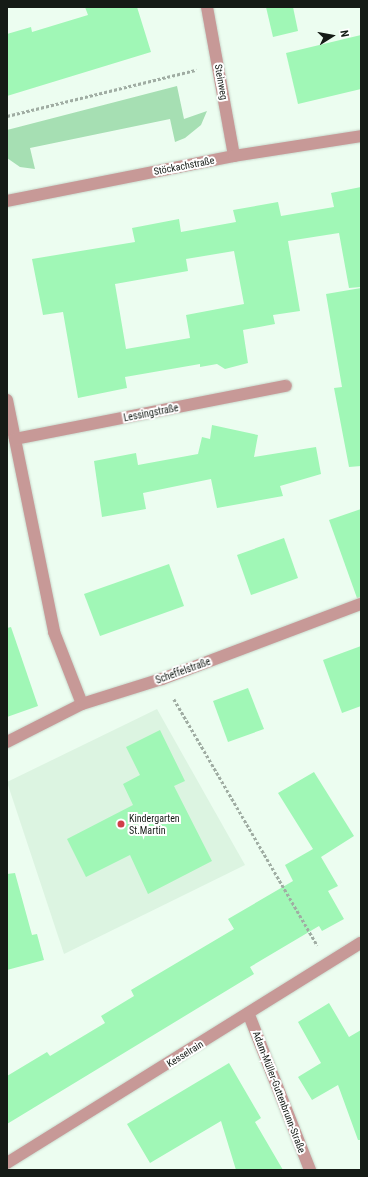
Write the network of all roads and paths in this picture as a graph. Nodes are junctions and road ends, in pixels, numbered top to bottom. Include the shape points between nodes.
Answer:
1 (208, 7) edge
2 (218, 64) junction
3 (7, 116) edge
4 (361, 136) edge
5 (234, 156) junction
6 (7, 201) edge
7 (286, 386) dead end
8 (7, 400) edge
9 (15, 439) junction
10 (361, 604) edge
11 (162, 679) junction
12 (82, 704) junction
13 (7, 742) edge
14 (361, 943) edge
15 (327, 964) junction
16 (249, 1014) junction
17 (7, 1163) edge
18 (310, 1170) edge

1 - 2 street, Steinweg
2 - 3 path
2 - 5 street, Steinweg
4 - 5 street, Stöckachstraße
5 - 6 street, Stöckachstraße
7 - 9 street, Lessingstraße
8 - 9 street
9 - 12 street via 54,632
10 - 11 street, Scheffelstraße
11 - 12 street, Scheffelstraße
11 - 15 path
12 - 13 street, Scheffelstraße
14 - 15 street, Kesselrain
15 - 16 street, Kesselrain
16 - 17 street, Kesselrain
16 - 18 street, Adam-Müller-Guttenbrunn-Straße

